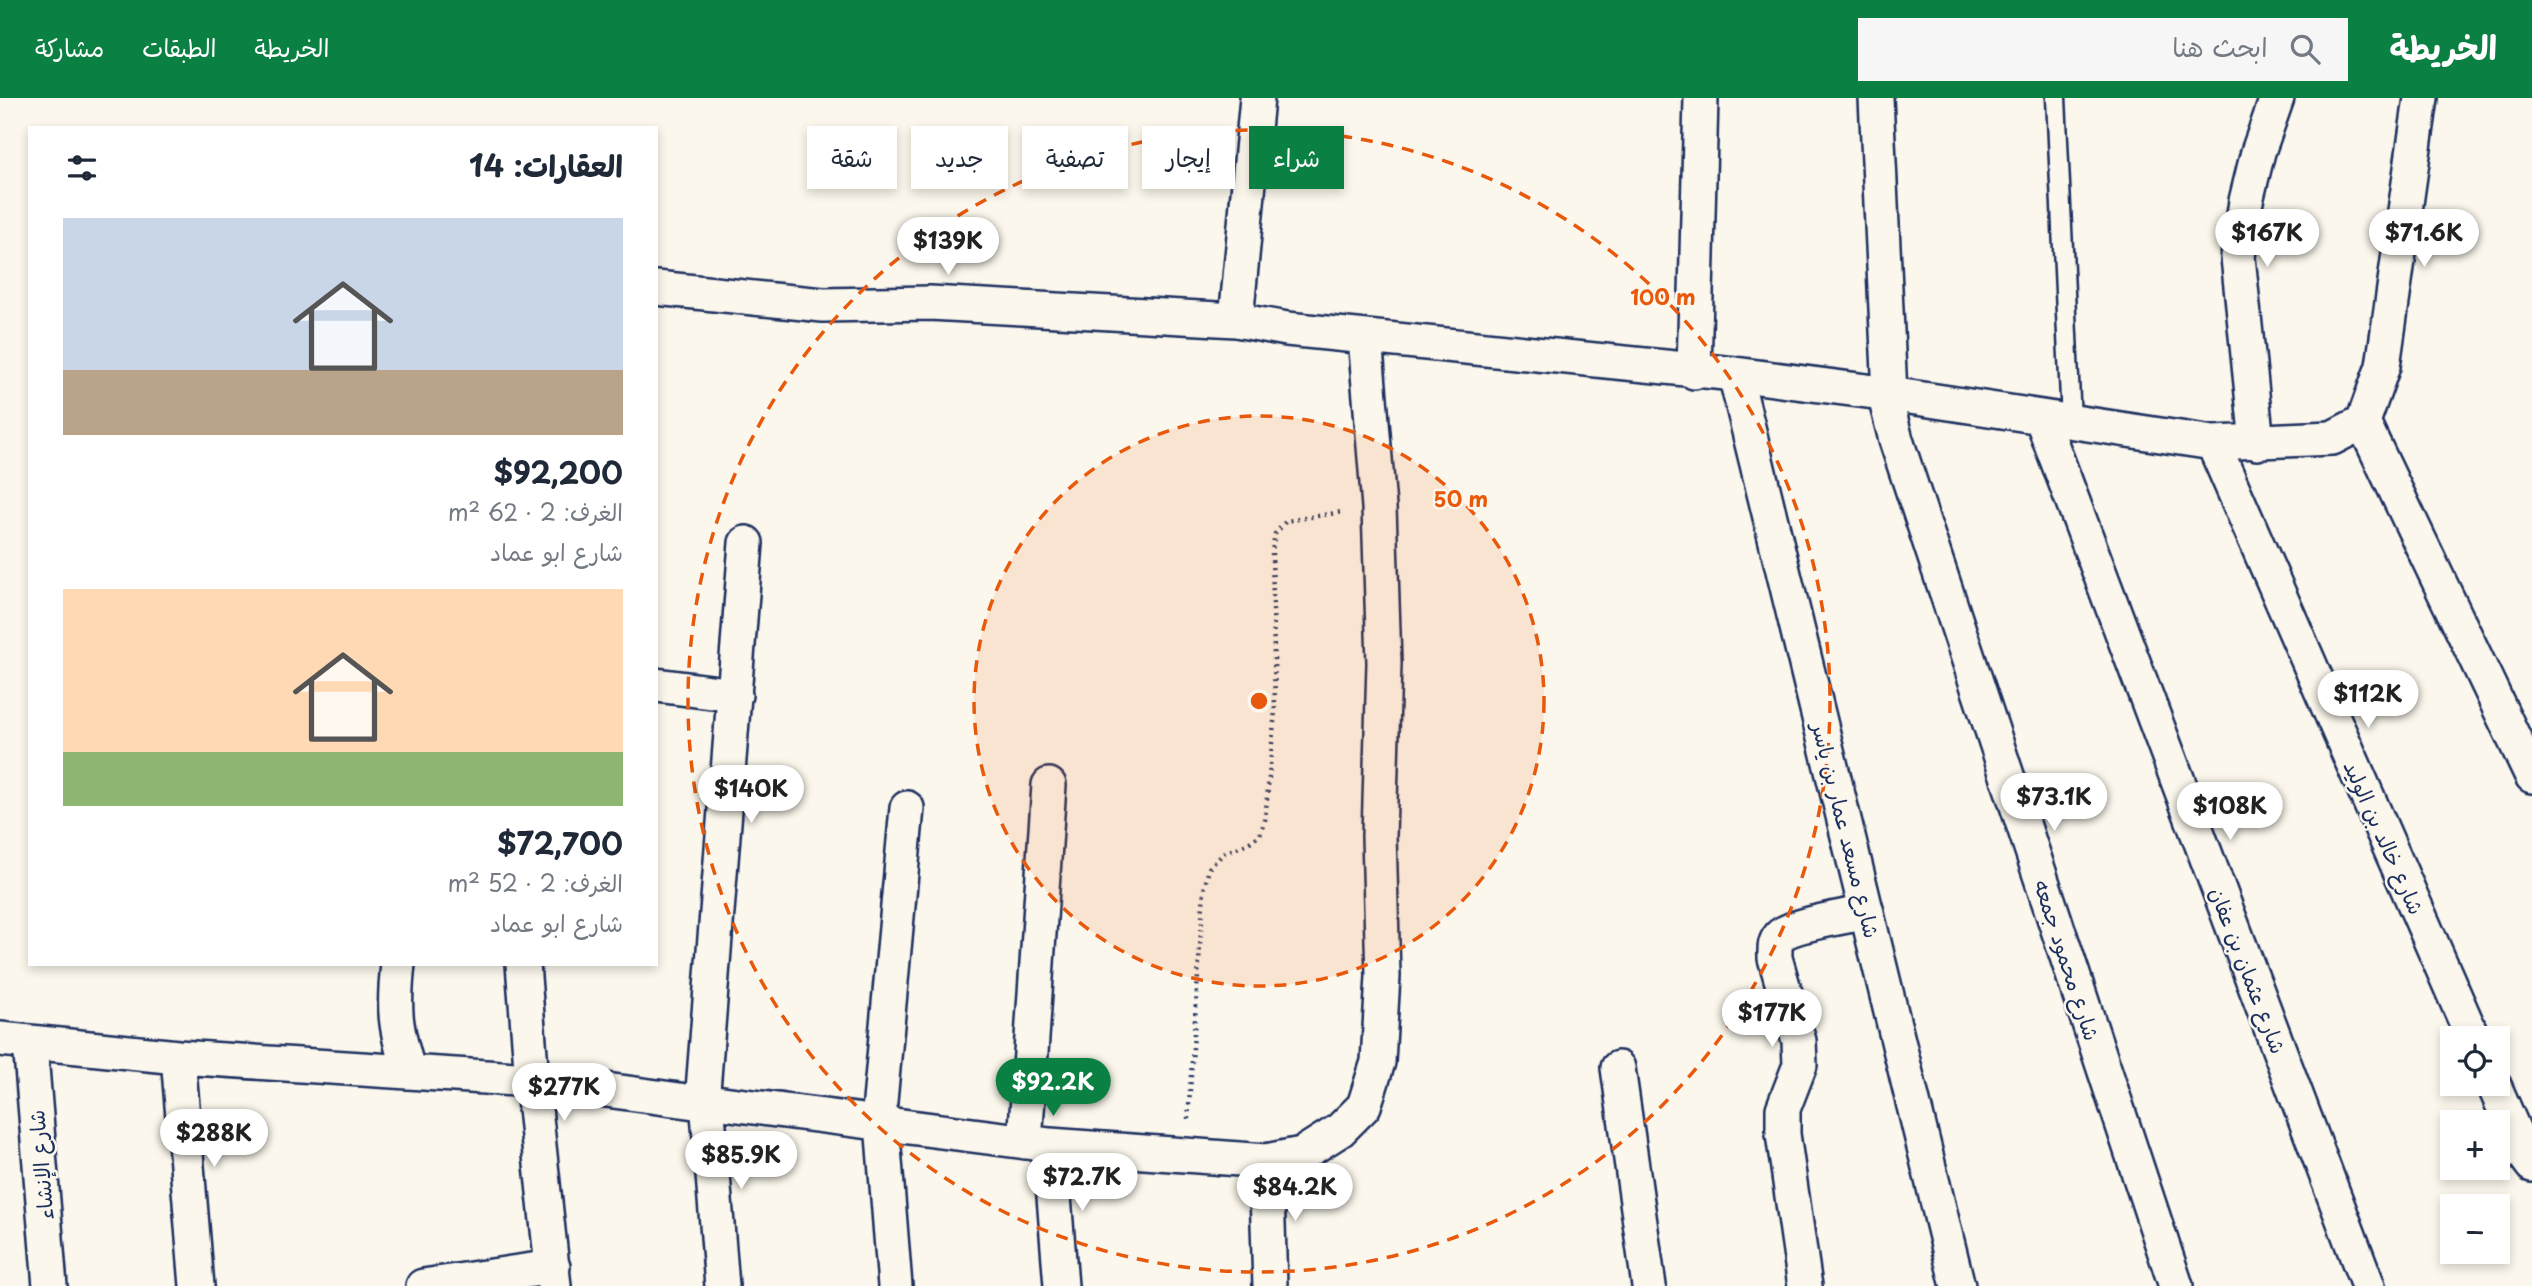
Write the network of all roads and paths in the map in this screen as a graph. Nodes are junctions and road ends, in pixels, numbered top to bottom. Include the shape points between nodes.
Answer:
1 (1257, 98) edge
2 (1701, 98) edge
3 (1876, 98) edge
4 (2056, 98) edge
5 (2277, 98) edge
6 (2421, 98) edge
7 (658, 288) edge
8 (1236, 320) junction
9 (1365, 337) junction
10 (1694, 372) junction
11 (1735, 374) junction
12 (1887, 394) junction
13 (2056, 419) junction
14 (2363, 422) junction
15 (2213, 443) junction
16 (2257, 443) junction
17 (1379, 507) junction
18 (746, 543) dead end
19 (658, 685) edge
20 (735, 695) junction
21 (2532, 776) edge
22 (1049, 785) dead end
23 (907, 808) dead end
24 (1867, 912) junction
25 (398, 966) edge
26 (523, 966) edge
27 (2468, 1026) edge
28 (15, 1041) edge
29 (178, 1057) junction
30 (1618, 1068) dead end
31 (409, 1072) junction
32 (532, 1080) junction
33 (2499, 1096) edge
34 (704, 1102) junction
35 (880, 1123) junction
36 (1038, 1143) junction
37 (1185, 1154) junction
38 (1266, 1161) junction
39 (2532, 1165) edge
40 (553, 1276) edge
41 (50, 1286) edge
42 (197, 1286) edge
43 (424, 1286) edge
44 (722, 1286) edge
45 (895, 1286) edge
46 (1061, 1286) edge
47 (1270, 1286) edge
48 (1649, 1286) edge
49 (1805, 1286) edge
50 (1958, 1286) edge
51 (2176, 1286) edge
52 (2368, 1286) edge

1 - 8 street
2 - 10 street
3 - 12 street, شارع محمود جمعه
4 - 13 lane
5 - 16 street via 2258,152 2238,257
6 - 14 street via 2384,366
7 - 8 street via 823,305 930,303
8 - 9 street
9 - 10 street
9 - 17 street
10 - 11 street
11 - 12 street
11 - 24 street, شارع مسعد عمار بن ياسر
12 - 13 street
12 - 51 street, شارع محمود جمعه via 1896,440
13 - 15 street
13 - 52 street, شارع عثمان بن عفان
14 - 16 street via 2332,438
14 - 21 street
15 - 16 street
15 - 27 street, شارع خالد بن الوليد
17 - 37 path via 1286,521 1275,534 1275,711 1265,820 1260,835 1224,853 1209,868
17 - 38 street via 1384,608 1379,835 1383,976 1378,1062 1364,1106 1340,1130 1302,1154
18 - 20 street
19 - 20 street
20 - 34 street
22 - 36 street
23 - 35 street
24 - 49 street via 1794,928 1775,943 1775,958 1799,1041 1800,1065 1783,1109 1783,1135
24 - 50 street, شارع مسعد عمار بن ياسر
25 - 31 street via 397,1034
26 - 32 street
28 - 29 street
28 - 41 street, شارع الإنشاء
29 - 31 street
29 - 42 street
30 - 48 street
31 - 32 street
32 - 34 street
32 - 40 street
33 - 39 street
34 - 35 street
34 - 44 street
35 - 36 street
35 - 45 street
36 - 37 street
36 - 46 street
37 - 38 street
38 - 47 street
40 - 43 street

